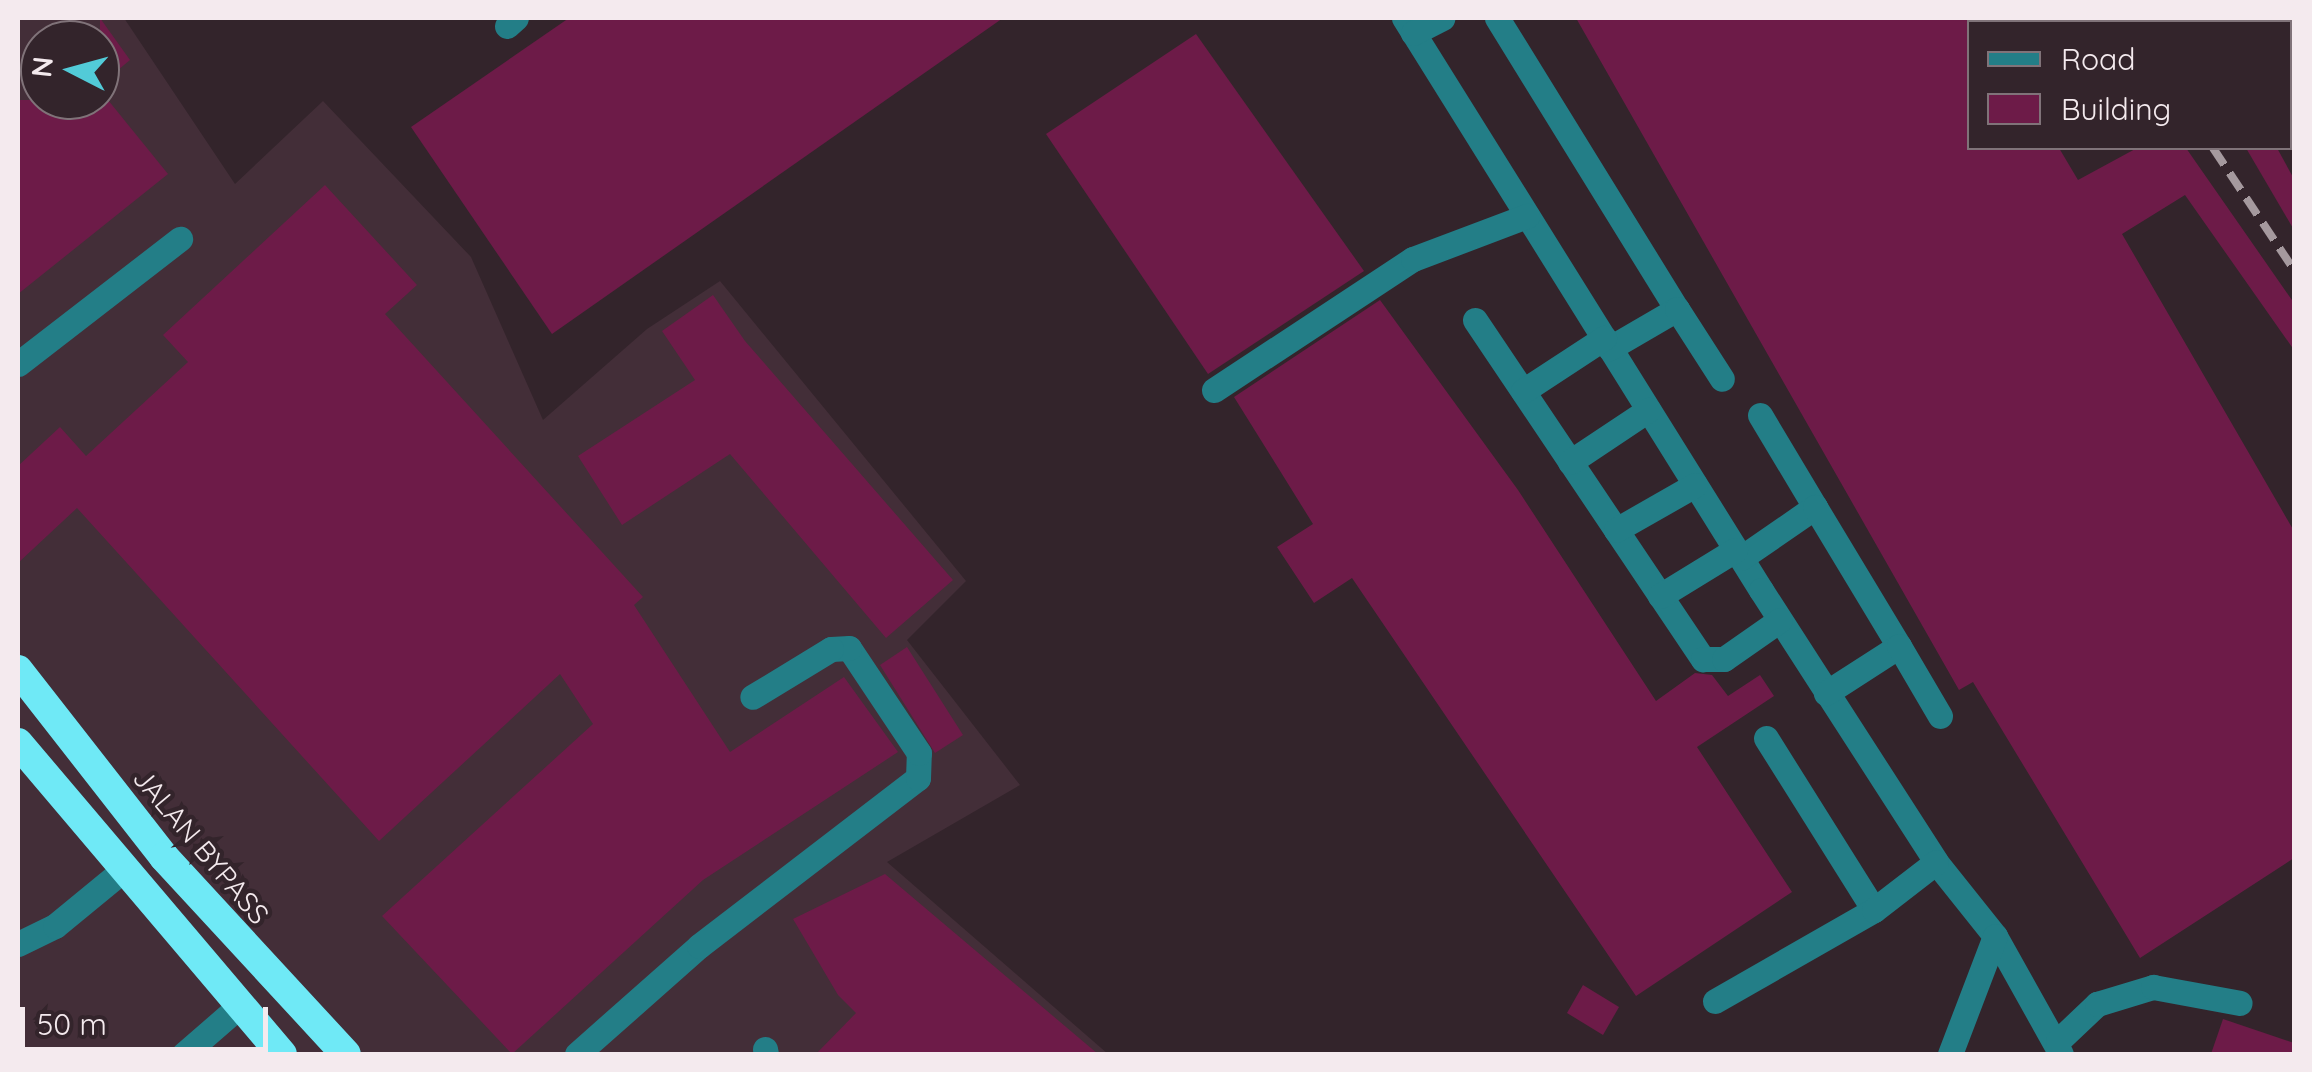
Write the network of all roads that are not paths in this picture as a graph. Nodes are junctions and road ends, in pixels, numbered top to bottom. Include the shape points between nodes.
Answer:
1 (1442, 18) edge
2 (1497, 18) edge
3 (1408, 25) edge
4 (1527, 216) junction
5 (180, 239) dead end
6 (1677, 308) junction
7 (1476, 320) dead end
8 (1607, 343) junction
9 (18, 364) edge
10 (1722, 380) dead end
11 (1214, 390) dead end
12 (1523, 391) junction
13 (1648, 410) junction
14 (1760, 416) dead end
15 (1570, 462) junction
16 (1695, 485) junction
17 (1815, 507) junction
18 (1616, 530) junction
19 (1738, 554) junction
20 (1660, 596) junction
21 (1780, 620) junction
22 (1899, 646) junction
23 (18, 670) edge
24 (1826, 693) junction
25 (752, 697) dead end
26 (1940, 716) dead end
27 (1766, 738) dead end
28 (18, 743) edge
29 (1936, 862) junction
30 (122, 872) junction
31 (1874, 910) junction
32 (1995, 936) junction
33 (18, 944) edge
34 (1714, 1001) dead end
35 (2240, 1003) dead end
36 (238, 1006) junction
37 (2059, 1048) edge
38 (184, 1054) edge
39 (282, 1054) edge
40 (346, 1054) edge
41 (577, 1054) edge
42 (1950, 1054) edge

1 - 3 lane
2 - 6 lane
3 - 4 lane
4 - 8 lane
4 - 11 lane via 1414,259
5 - 9 lane
6 - 8 lane
6 - 10 lane
7 - 12 lane
8 - 12 lane
8 - 13 lane
12 - 15 lane
13 - 15 lane
13 - 16 lane
14 - 17 lane
15 - 18 lane
16 - 18 lane
16 - 19 lane
17 - 19 lane
17 - 22 lane
18 - 20 lane
19 - 20 lane
19 - 21 lane
20 - 21 lane via 1703,659 1713,663
21 - 24 lane
22 - 24 lane
22 - 26 lane
23 - 40 highway, JALAN BYPASS via 176,870
24 - 29 lane
25 - 41 lane via 830,649 849,648 919,753 918,778 699,946
27 - 31 lane
28 - 30 highway
29 - 31 lane
29 - 32 lane
30 - 33 lane via 55,926
30 - 36 highway
31 - 34 lane
32 - 37 lane
32 - 42 lane
35 - 37 lane via 2153,987 2097,1004
36 - 38 lane
36 - 39 highway

